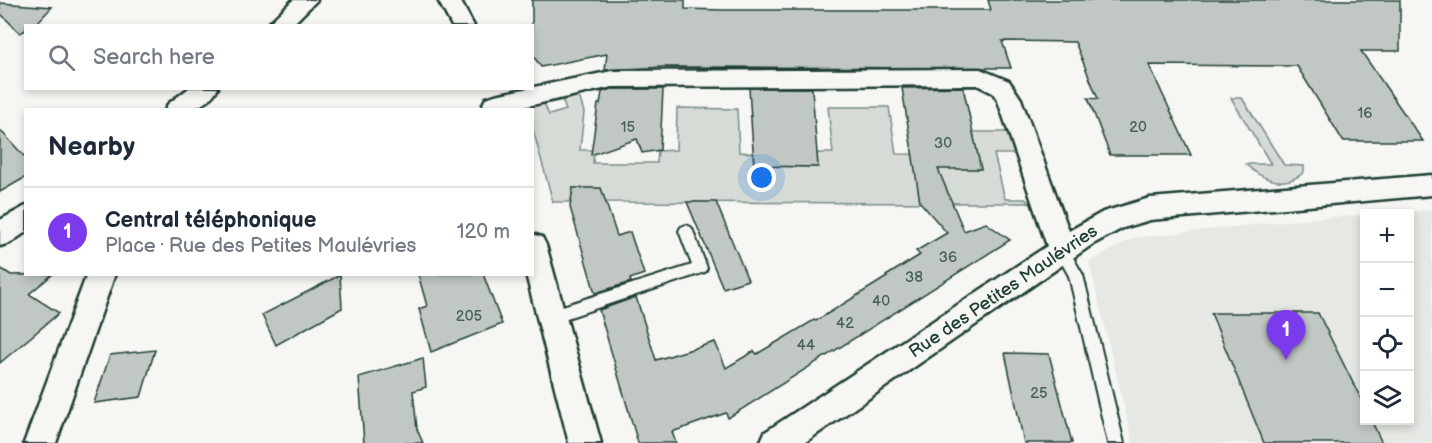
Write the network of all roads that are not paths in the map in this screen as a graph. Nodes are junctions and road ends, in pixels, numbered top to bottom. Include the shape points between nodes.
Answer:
1 (306, 0) edge
2 (448, 0) edge
3 (279, 24) edge
4 (462, 24) edge
5 (203, 90) edge
6 (494, 101) edge
7 (180, 108) edge
8 (1432, 185) edge
9 (24, 218) edge
10 (686, 231) dead end
11 (0, 235) edge
12 (1062, 251) junction
13 (534, 252) edge
14 (99, 276) edge
15 (552, 316) junction
16 (40, 443) edge
17 (585, 443) edge
18 (776, 443) edge
19 (1116, 443) edge

1 - 3 street
2 - 4 street
5 - 7 street
6 - 12 street via 612,79 980,77 996,84 1009,99
8 - 12 street, Rue des Petites Maulévries via 1150,209 1092,228
9 - 11 street
10 - 15 lane via 700,268
12 - 18 street, Rue des Petites Maulévries
12 - 19 lane via 1076,275
13 - 15 street
14 - 16 street
15 - 17 street

